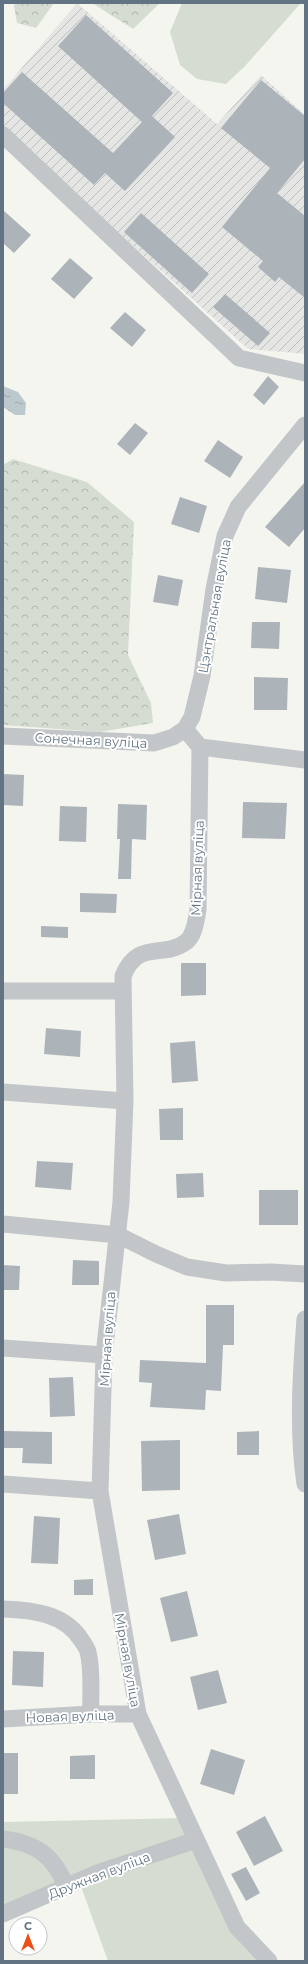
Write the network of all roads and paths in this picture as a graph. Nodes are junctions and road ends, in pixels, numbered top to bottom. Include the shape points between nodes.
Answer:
1 (3, 135) edge
2 (305, 373) edge
3 (302, 436) edge
4 (181, 731) junction
5 (3, 736) edge
6 (200, 747) junction
7 (305, 760) edge
8 (3, 991) edge
9 (122, 991) junction
10 (3, 1092) edge
11 (125, 1101) junction
12 (3, 1224) edge
13 (118, 1235) junction
14 (305, 1274) edge
15 (305, 1319) edge
16 (3, 1348) edge
17 (104, 1355) junction
18 (3, 1484) edge
19 (305, 1484) edge
20 (100, 1491) junction
21 (3, 1609) edge
22 (91, 1714) junction
23 (138, 1714) junction
24 (3, 1720) edge
25 (3, 1839) edge
26 (196, 1840) junction
27 (66, 1886) junction
28 (3, 1914) edge
29 (269, 1961) edge

1 - 2 street via 238,358
3 - 4 street, Цэнтральная вуліца via 238,507 225,536 214,589 202,676 192,717
4 - 5 street, Сонечная вуліца via 173,737 154,743
4 - 6 street
6 - 7 street
6 - 9 street, Мірная вуліца via 198,910 194,930 186,942 140,955 128,964 123,976
8 - 9 street
9 - 11 street, Мірная вуліца
10 - 11 street
11 - 13 street, Мірная вуліца
12 - 13 street
13 - 14 street via 187,1267 226,1273
13 - 17 street, Мірная вуліца
15 - 19 street via 301,1369
16 - 17 street
17 - 20 street, Мірная вуліца
18 - 20 street
20 - 23 street, Мірная вуліца
21 - 22 street via 47,1614 64,1622 78,1635 88,1651
22 - 23 street, Новая вуліца
22 - 24 street, Новая вуліца
23 - 26 street, Мірная вуліца
25 - 27 street via 19,1840 50,1858
26 - 27 street, Дружная вуліца
26 - 29 street, Мірная вуліца via 237,1927
27 - 28 street, Дружная вуліца

